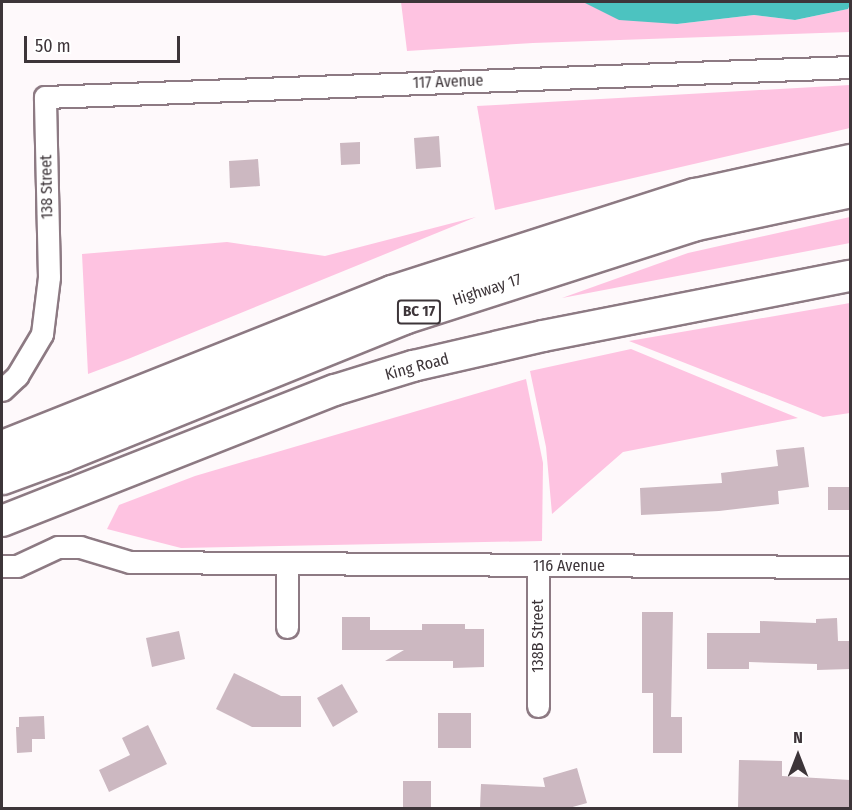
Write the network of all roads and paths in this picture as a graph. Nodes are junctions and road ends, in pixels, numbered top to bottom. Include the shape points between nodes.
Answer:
1 (850, 67) edge
2 (45, 97) joint
3 (850, 161) edge
4 (850, 190) edge
5 (850, 276) edge
6 (2, 390) edge
7 (2, 447) edge
8 (2, 477) edge
9 (2, 521) edge
10 (288, 563) junction
11 (2, 566) edge
12 (538, 566) junction
13 (850, 567) edge
14 (288, 627) dead end
15 (538, 706) dead end

1 - 2 street, 117 Avenue
2 - 6 street, 138 Street via 49,277 42,334 17,376
3 - 7 highway, Highway 17 / BC 17 via 695,195 392,292
4 - 8 highway, Highway 17 / BC 17 via 692,225 403,317
5 - 9 street, King Road via 543,336 413,366 335,390
10 - 11 street, 116 Avenue via 130,562 80,548 58,548 17,566
10 - 12 street, 116 Avenue
10 - 14 street
12 - 13 street, 116 Avenue
12 - 15 street, 138B Street

